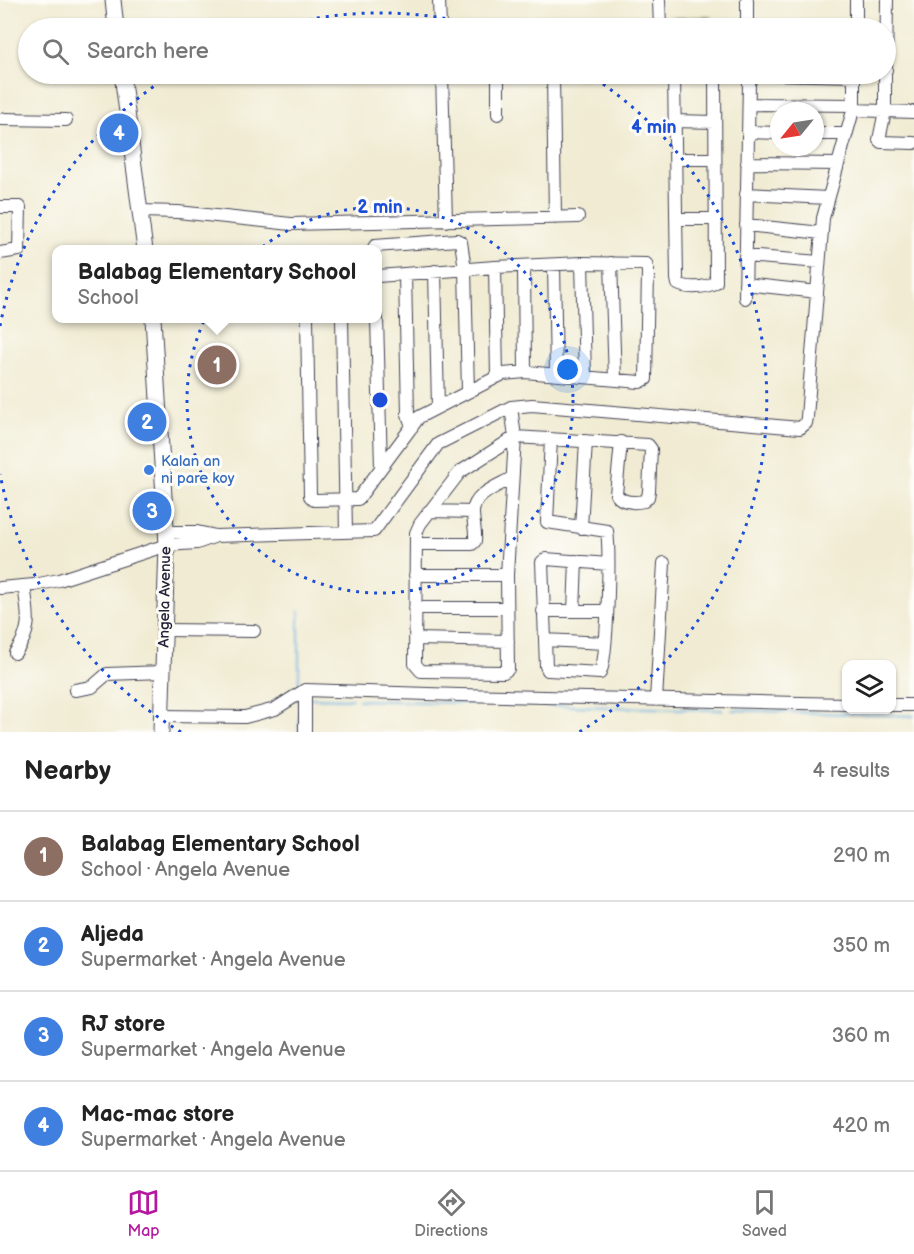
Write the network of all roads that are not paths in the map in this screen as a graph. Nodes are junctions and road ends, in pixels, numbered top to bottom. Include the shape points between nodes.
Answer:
1 (113, 0) edge
2 (439, 0) edge
3 (659, 0) edge
4 (747, 0) edge
5 (856, 0) edge
6 (887, 0) edge
7 (116, 18) edge
8 (440, 18) edge
9 (660, 18) edge
10 (747, 18) edge
11 (856, 18) edge
12 (886, 18) edge
13 (123, 84) edge
14 (442, 84) edge
15 (498, 84) edge
16 (554, 84) edge
17 (674, 84) edge
18 (715, 84) edge
19 (749, 84) edge
20 (854, 84) edge
21 (885, 84) edge
22 (749, 104) junction
23 (853, 108) junction
24 (885, 111) junction
25 (914, 112) edge
26 (498, 114) dead end
27 (0, 119) edge
28 (66, 120) dead end
29 (675, 122) junction
30 (715, 122) junction
31 (748, 132) junction
32 (770, 133) edge
33 (824, 134) edge
34 (846, 134) junction
35 (914, 143) edge
36 (676, 159) junction
37 (715, 159) junction
38 (747, 163) junction
39 (838, 164) junction
40 (746, 194) junction
41 (828, 198) junction
42 (0, 207) edge
43 (140, 211) junction
44 (578, 217) dead end
45 (555, 218) junction
46 (677, 219) junction
47 (715, 219) junction
48 (446, 221) junction
49 (746, 225) junction
50 (822, 233) junction
51 (144, 245) edge
52 (382, 245) edge
53 (0, 253) edge
54 (745, 256) junction
55 (819, 262) junction
56 (582, 263) junction
57 (611, 263) junction
58 (554, 265) junction
59 (524, 266) junction
60 (495, 267) junction
61 (465, 269) junction
62 (435, 271) junction
63 (405, 274) junction
64 (382, 276) edge
65 (745, 284) junction
66 (817, 292) junction
67 (745, 298) dead end
68 (153, 323) edge
69 (307, 323) edge
70 (342, 323) edge
71 (377, 323) edge
72 (525, 372) junction
73 (556, 374) junction
74 (585, 376) junction
75 (496, 377) junction
76 (615, 379) junction
77 (468, 391) junction
78 (438, 407) junction
79 (511, 407) junction
80 (412, 427) junction
81 (515, 437) junction
82 (551, 439) junction
83 (586, 441) junction
84 (621, 442) junction
85 (381, 467) junction
86 (512, 478) junction
87 (346, 499) junction
88 (429, 511) junction
89 (473, 512) junction
90 (581, 528) junction
91 (346, 531) junction
92 (166, 538) junction
93 (416, 544) junction
94 (576, 561) junction
95 (664, 563) dead end
96 (608, 564) junction
97 (415, 574) junction
98 (507, 574) junction
99 (24, 586) junction
100 (0, 588) edge
101 (415, 608) junction
102 (507, 609) junction
103 (543, 611) junction
104 (574, 611) junction
105 (606, 611) junction
106 (164, 630) junction
107 (254, 631) dead end
108 (416, 639) junction
109 (545, 640) junction
110 (508, 641) junction
111 (605, 643) junction
112 (15, 653) dead end
113 (163, 672) junction
114 (75, 690) dead end
115 (305, 690) junction
116 (656, 700) junction
117 (842, 704) edge
118 (896, 705) edge
119 (914, 705) edge
120 (162, 716) junction
121 (161, 732) edge
122 (305, 732) edge

1 - 7 main road
2 - 8 street
3 - 9 street
4 - 10 street
5 - 11 street
6 - 12 street
13 - 43 main road
14 - 48 street
15 - 26 street
16 - 45 street
17 - 29 street
18 - 30 street
19 - 22 street
20 - 23 street
21 - 24 street
22 - 23 street
22 - 31 street
23 - 24 street
23 - 34 street
24 - 25 street
24 - 35 street via 879,140
27 - 28 street
29 - 30 street
29 - 36 street
30 - 37 street
31 - 32 street
31 - 38 street
33 - 34 street
34 - 39 street
36 - 37 street
36 - 46 street
37 - 47 street
38 - 39 street
38 - 40 street
39 - 41 street
40 - 41 street
40 - 49 street
41 - 50 street
42 - 53 street via 20,207 19,250
43 - 48 street via 296,224
43 - 51 main road
44 - 45 street
45 - 48 street
46 - 47 street
46 - 47 street via 677,279 683,287 710,286 716,282
49 - 50 street
49 - 54 street
50 - 55 street
52 - 61 street via 457,240 463,248
54 - 55 street
54 - 65 street
55 - 66 street
56 - 57 street
56 - 58 street
56 - 74 street
57 - 76 street
57 - 76 street via 642,263 648,271 646,379
58 - 59 street
58 - 73 street
59 - 60 street
59 - 72 street
60 - 61 street
60 - 75 street
61 - 62 street
61 - 77 street
62 - 63 street
62 - 78 street
63 - 64 street
63 - 80 street via 408,414
65 - 66 street
65 - 67 street
66 - 79 street via 807,417 800,428 532,405
68 - 92 main road, Angela Avenue
69 - 87 street via 310,496 314,500
70 - 87 street
71 - 85 street
72 - 73 street
72 - 75 street
73 - 74 street
74 - 76 street
75 - 77 street
77 - 78 street
78 - 80 street via 419,417
79 - 81 street
79 - 91 street via 438,444 374,531
80 - 85 street
81 - 82 street
81 - 86 street
81 - 88 street via 459,472
82 - 83 street
82 - 90 street via 547,522
83 - 84 street
83 - 90 street
84 - 84 street via 648,445 651,450 650,491 644,501 626,501 616,494
85 - 87 street via 358,499
86 - 89 street via 483,494
86 - 98 street
87 - 91 street
88 - 89 street
88 - 93 street via 416,533
89 - 93 street via 476,535 472,544
90 - 96 street via 607,531
91 - 92 street via 216,536 197,543
92 - 99 street via 59,580
92 - 106 main road, Angela Avenue
93 - 97 street
94 - 96 street
94 - 103 street via 542,562
94 - 104 street
95 - 116 street
96 - 105 street
97 - 98 street
97 - 101 street
98 - 102 street
99 - 100 street
99 - 112 street via 29,626
101 - 102 street
101 - 108 street
102 - 110 street
103 - 104 street
103 - 109 street
104 - 105 street
105 - 111 street
106 - 107 street
106 - 113 main road, Angela Avenue
108 - 110 street
108 - 110 street via 415,664 421,671 507,671
109 - 111 street
109 - 111 street via 546,666 552,671 600,673
113 - 114 street via 107,674 92,687
113 - 120 main road, Angela Avenue
115 - 116 street
115 - 120 street via 275,709 245,717
115 - 122 street
116 - 117 street
118 - 119 street
120 - 121 main road, Angela Avenue

